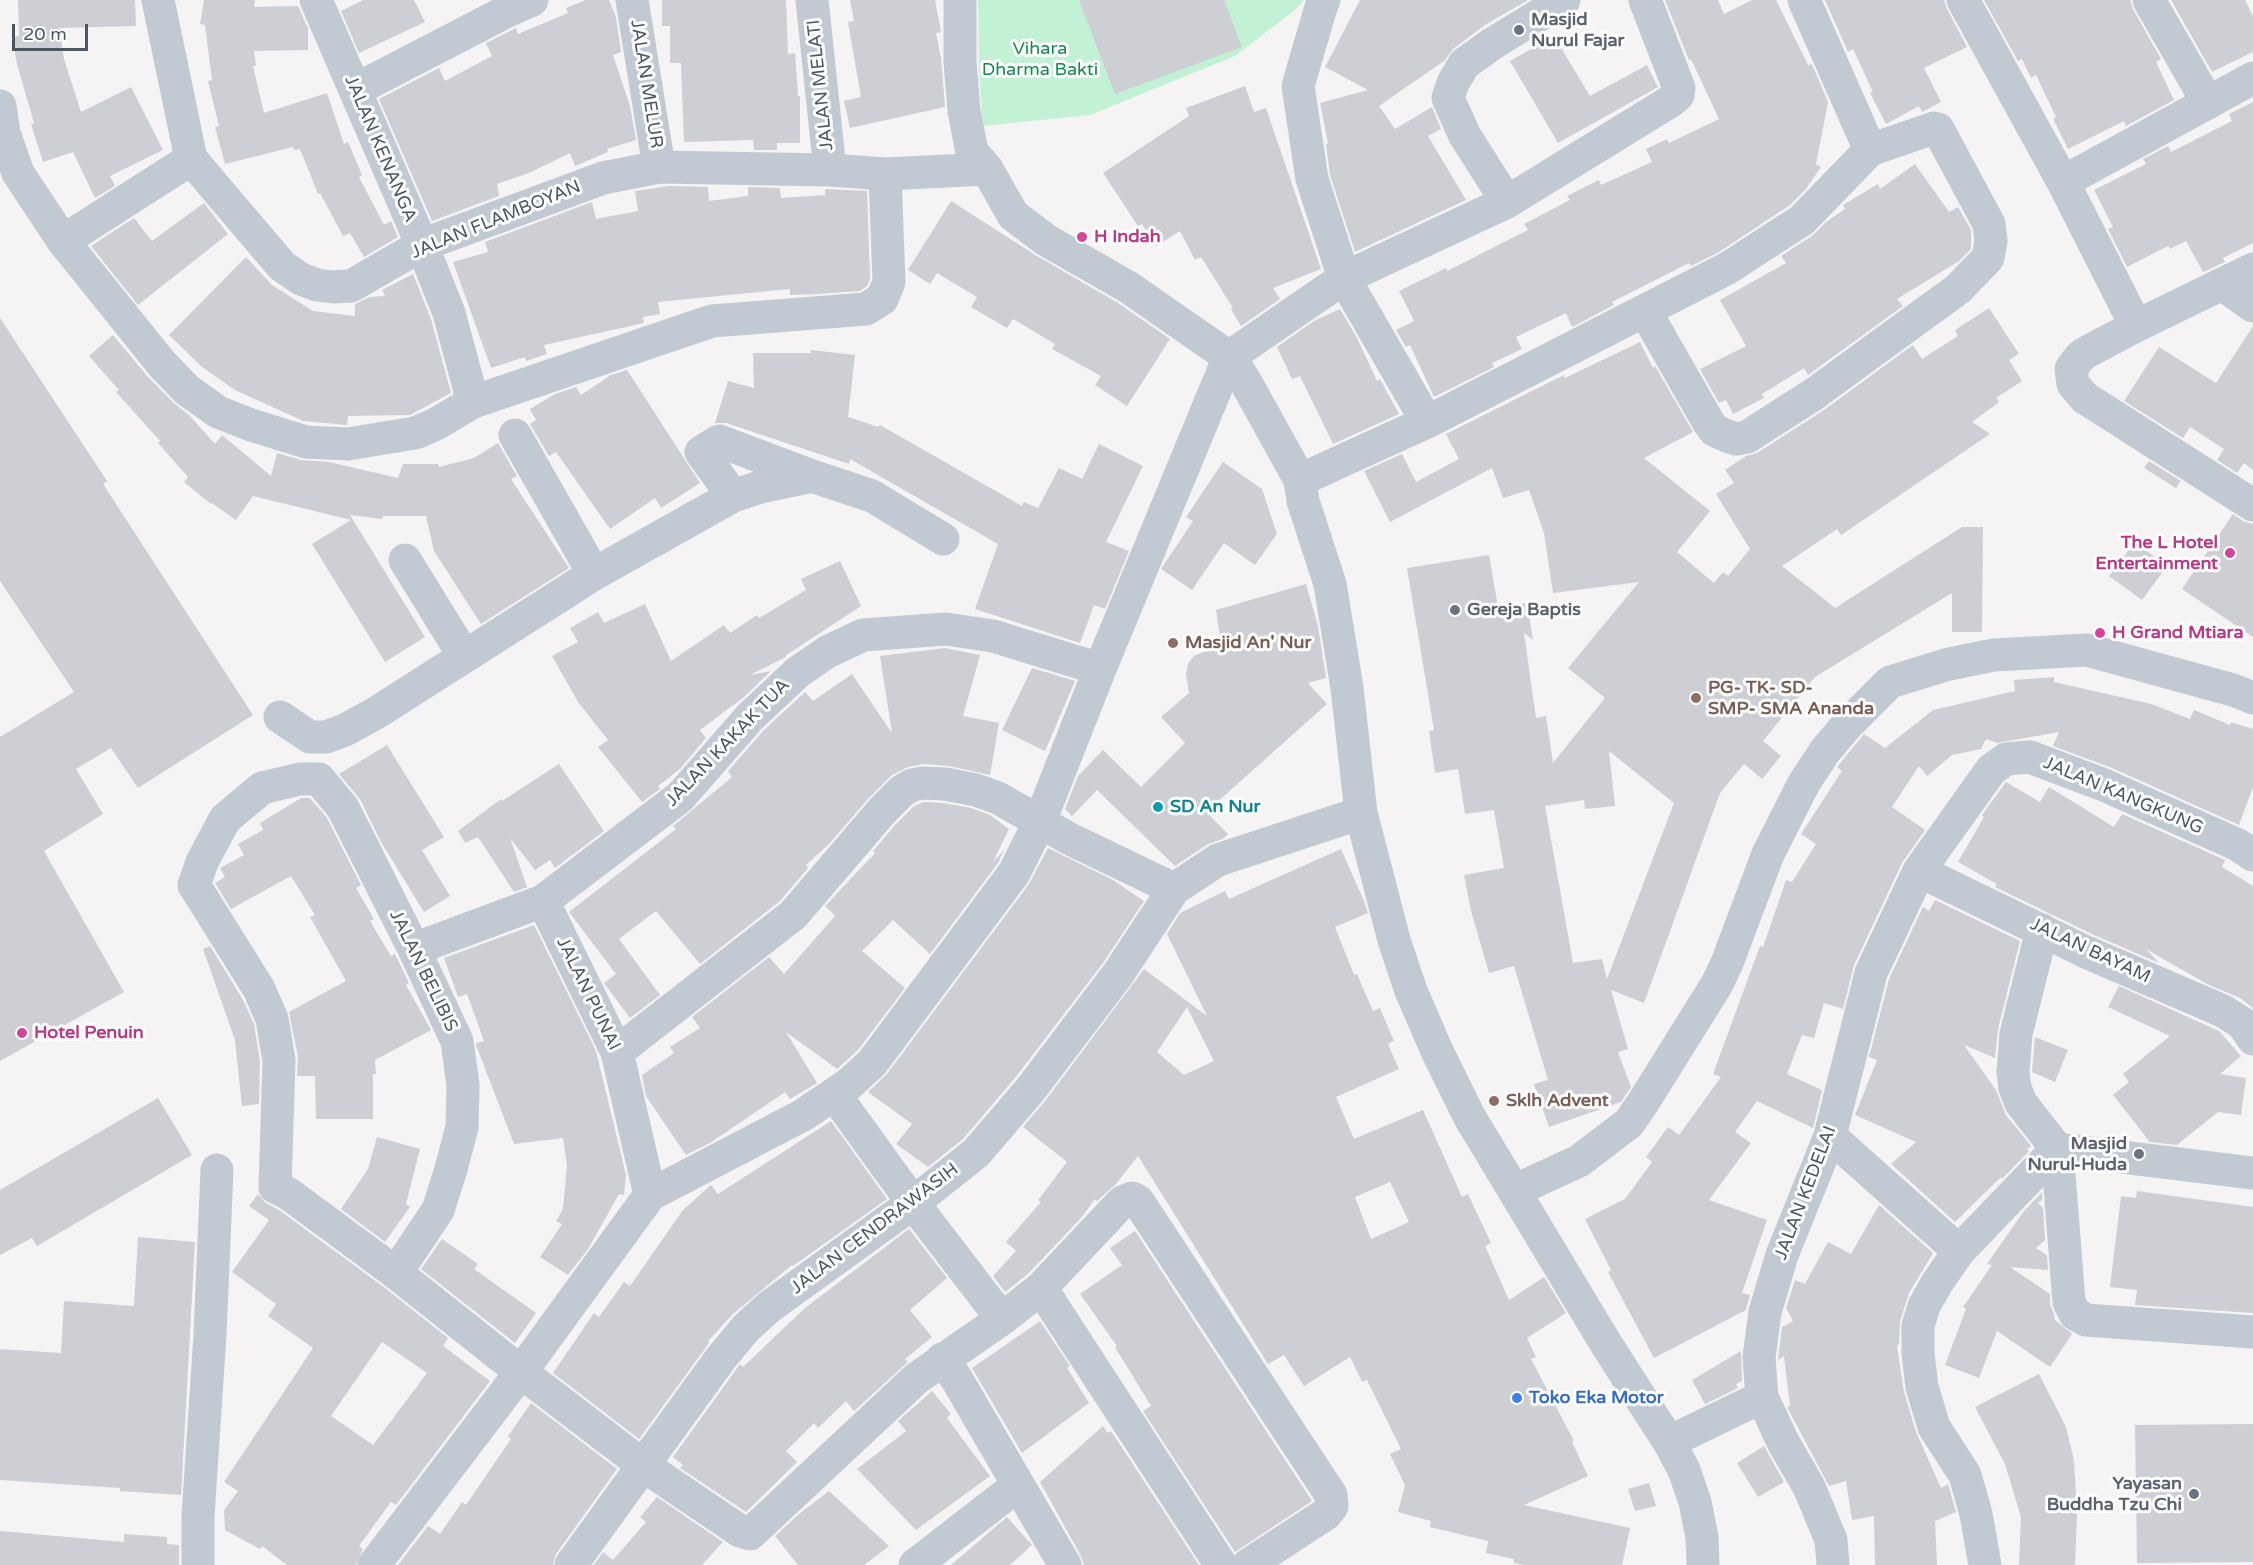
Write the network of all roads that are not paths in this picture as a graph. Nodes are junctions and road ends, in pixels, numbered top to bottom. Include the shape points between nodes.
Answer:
1 (158, 0) edge
2 (316, 0) edge
3 (532, 0) edge
4 (632, 0) edge
5 (812, 0) edge
6 (960, 0) edge
7 (1324, 0) edge
8 (1564, 0) edge
9 (1645, 0) edge
10 (1804, 0) edge
11 (1963, 0) edge
12 (2149, 0) edge
13 (2253, 78) edge
14 (355, 90) junction
15 (2208, 103) junction
16 (0, 106) edge
17 (1870, 150) junction
18 (190, 159) junction
19 (660, 167) junction
20 (987, 169) junction
21 (830, 170) junction
22 (885, 174) junction
23 (2063, 182) junction
24 (1507, 202) junction
25 (63, 241) junction
26 (422, 245) junction
27 (2253, 269) edge
28 (1344, 278) junction
29 (2222, 285) junction
30 (2253, 306) edge
31 (1645, 311) junction
32 (2136, 326) junction
33 (1229, 357) junction
34 (473, 402) junction
35 (1426, 423) junction
36 (515, 435) dead end
37 (812, 476) junction
38 (1300, 480) junction
39 (733, 496) junction
40 (2253, 505) edge
41 (942, 539) dead end
42 (405, 560) dead end
43 (594, 574) junction
44 (464, 656) junction
45 (1100, 669) junction
46 (2253, 698) edge
47 (280, 717) dead end
48 (1991, 770) joint
49 (1361, 813) junction
50 (1040, 821) junction
51 (2253, 855) edge
52 (1919, 871) junction
53 (1174, 890) junction
54 (543, 901) junction
55 (2042, 930) junction
56 (414, 949) junction
57 (2253, 1040) edge
58 (617, 1052) junction
59 (835, 1095) junction
60 (1830, 1136) junction
61 (2057, 1149) junction
62 (2252, 1168) edge
63 (218, 1170) dead end
64 (1514, 1191) junction
65 (650, 1195) junction
66 (913, 1203) junction
67 (1959, 1251) junction
68 (396, 1272) junction
69 (1041, 1288) junction
70 (1002, 1319) junction
71 (2253, 1332) edge
72 (942, 1359) junction
73 (521, 1372) junction
74 (1762, 1397) junction
75 (1669, 1442) junction
76 (644, 1466) junction
77 (1017, 1486) junction
78 (198, 1565) edge
79 (374, 1565) edge
80 (571, 1565) edge
81 (915, 1565) edge
82 (1065, 1565) edge
83 (1221, 1565) edge
84 (1248, 1565) edge
85 (1703, 1565) edge
86 (1833, 1565) edge
87 (1985, 1565) edge

1 - 18 street, JALAN FLAMBOYAN
2 - 14 street, JALAN KENANGA
3 - 14 street
4 - 19 street, JALAN MELUR
5 - 21 street, JALAN MELATI
6 - 20 street via 964,111 972,152
7 - 28 street via 1298,86 1312,178
8 - 24 street via 1464,64 1448,98 1465,136
9 - 24 street via 1679,88 1678,95
10 - 17 street
11 - 23 street
12 - 15 street
13 - 15 street
14 - 26 street, JALAN KENANGA
15 - 23 street
16 - 25 street via 4,133 18,173
17 - 31 street via 1802,220 1728,268
17 - 31 street via 1934,128 1941,132 1989,224 1988,258 1958,289 1814,394 1747,437 1736,439 1714,430
18 - 25 street
18 - 26 street, JALAN FLAMBOYAN via 282,266 317,285 351,286
19 - 21 street, JALAN FLAMBOYAN
19 - 26 street, JALAN FLAMBOYAN via 603,177
20 - 22 street, JALAN FLAMBOYAN
20 - 33 street via 1013,215 1046,240 1128,286
21 - 22 street, JALAN FLAMBOYAN
22 - 34 street via 889,282 882,299 874,305 858,311 712,321
23 - 32 street
24 - 28 street
25 - 34 street via 187,390 218,412 251,425 306,442 348,444 415,433
26 - 34 street, JALAN KENANGA via 449,313
27 - 29 street
28 - 33 street
28 - 35 street
29 - 30 street
29 - 32 street
31 - 35 street
32 - 40 street via 2079,358 2071,369 2073,384 2085,398
33 - 38 street
33 - 45 street
35 - 38 street
36 - 43 street
37 - 39 street via 760,486
37 - 39 street via 719,441 700,452
37 - 41 street via 872,496
38 - 49 street via 1330,584
39 - 43 street
42 - 44 street
43 - 44 street
44 - 47 street via 376,713 326,737 310,737
45 - 50 street
45 - 54 street, JALAN KAKAK TUA via 993,636 946,629 863,635 827,652 798,672 750,717 680,797
46 - 64 street via 2087,650 1994,654 1890,682 1846,725 1804,783 1768,854 1717,984 1629,1122 1579,1161
48 - 51 street, JALAN KANGKUNG via 2006,759 2030,757 2114,790
48 - 52 street, JALAN KEDELAI
49 - 53 street via 1218,861
49 - 64 street via 1411,991 1469,1116
50 - 53 street
50 - 58 street via 976,790 945,784 912,785 882,811 793,915
50 - 59 street via 1014,873 872,1063
52 - 55 street, JALAN BAYAM
52 - 60 street, JALAN KEDELAI via 1871,973
53 - 66 street, JALAN CENDRAWASIH via 1119,975 1002,1124 976,1153
54 - 56 street, JALAN KAKAK TUA
54 - 58 street, JALAN PUNAI
55 - 57 street, JALAN BAYAM via 2223,1011 2242,1023
55 - 61 street via 2016,1034 2013,1072 2021,1103
56 - 68 street, JALAN BELIBIS via 457,1041 463,1085 462,1127 438,1210
56 - 68 street, JALAN BELIBIS via 343,808 319,779 262,788 225,819 194,885 259,989 272,1019 279,1060 275,1187
58 - 65 street, JALAN PUNAI
59 - 65 street
59 - 66 street
60 - 67 street
60 - 74 street, JALAN KEDELAI via 1782,1254 1765,1312 1759,1357
61 - 62 street
61 - 67 street
61 - 71 street via 2069,1302 2075,1314 2086,1320
63 - 78 street
64 - 75 street
65 - 73 street
66 - 70 street
66 - 76 street, JALAN CENDRAWASIH via 746,1328
67 - 87 street via 1924,1306 1918,1326 1918,1354 1922,1387 1934,1427 1965,1475
68 - 73 street
69 - 70 street
69 - 83 street
69 - 84 street via 1122,1202 1132,1198 1143,1205 1331,1495 1332,1506 1326,1514
70 - 72 street
72 - 76 street via 750,1534
72 - 77 street
73 - 76 street
73 - 79 street
74 - 75 street
74 - 86 street, JALAN KEDELAI via 1809,1487 1830,1539
75 - 85 street via 1695,1502
76 - 80 street, JALAN CENDRAWASIH
77 - 81 street
77 - 82 street

